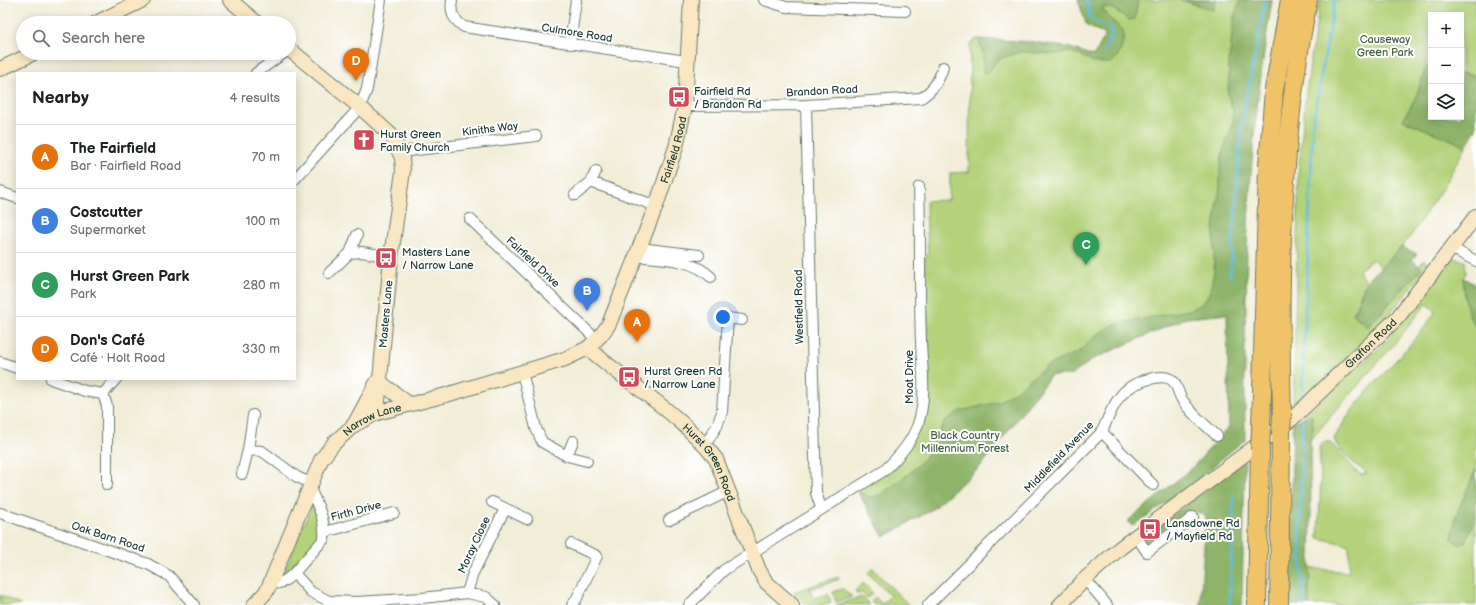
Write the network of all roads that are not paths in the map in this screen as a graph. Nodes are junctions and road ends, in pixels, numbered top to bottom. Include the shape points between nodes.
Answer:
1 (143, 0) edge
2 (230, 0) edge
3 (381, 0) edge
4 (452, 0) edge
5 (576, 0) edge
6 (691, 0) edge
7 (764, 0) edge
8 (1290, 0) edge
9 (1308, 0) edge
10 (905, 11) dead end
11 (110, 16) edge
12 (249, 16) edge
13 (570, 44) junction
14 (296, 55) edge
15 (19, 60) edge
16 (274, 60) edge
17 (686, 61) junction
18 (943, 67) dead end
19 (0, 69) edge
20 (257, 72) edge
21 (806, 105) junction
22 (685, 106) junction
23 (360, 107) junction
24 (536, 136) dead end
25 (400, 152) junction
26 (596, 171) dead end
27 (296, 178) edge
28 (591, 182) junction
29 (919, 187) dead end
30 (0, 192) edge
31 (575, 195) dead end
32 (16, 198) edge
33 (656, 206) junction
34 (1476, 216) edge
35 (470, 219) dead end
36 (357, 235) dead end
37 (1451, 248) junction
38 (637, 252) junction
39 (350, 253) junction
40 (699, 255) dead end
41 (391, 257) junction
42 (1476, 261) edge
43 (329, 273) dead end
44 (711, 277) dead end
45 (742, 320) dead end
46 (592, 344) junction
47 (0, 362) edge
48 (16, 368) edge
49 (522, 372) junction
50 (380, 379) junction
51 (54, 380) edge
52 (115, 380) edge
53 (103, 394) junction
54 (409, 404) junction
55 (377, 413) junction
56 (253, 415) dead end
57 (354, 425) junction
58 (1102, 432) junction
59 (1217, 436) dead end
60 (574, 441) dead end
61 (706, 445) junction
62 (248, 450) junction
63 (1254, 451) junction
64 (567, 456) junction
65 (586, 461) dead end
66 (242, 474) dead end
67 (1153, 484) dead end
68 (107, 485) dead end
69 (310, 485) junction
70 (729, 491) junction
71 (492, 502) dead end
72 (505, 508) junction
73 (821, 508) junction
74 (0, 513) edge
75 (394, 513) dead end
76 (1193, 517) dead end
77 (527, 519) dead end
78 (669, 520) dead end
79 (324, 532) junction
80 (1136, 536) junction
81 (571, 544) dead end
82 (752, 553) junction
83 (294, 573) junction
84 (1085, 579) junction
85 (270, 584) junction
86 (467, 593) junction
87 (420, 602) edge
88 (357, 604) edge
89 (194, 605) edge
90 (254, 605) edge
91 (495, 605) edge
92 (572, 605) edge
93 (688, 605) edge
94 (792, 605) edge
95 (928, 605) edge
96 (1060, 605) edge
97 (1107, 605) edge
98 (1257, 605) edge
99 (1278, 605) edge

1 - 11 street
2 - 12 street
3 - 23 street via 367,89
4 - 13 street, Culmore Road via 451,13 464,27
5 - 13 street
6 - 17 street, Fairfield Road
7 - 10 street via 786,7
8 - 63 highway, bridge via 1274,90 1268,166 1261,429
9 - 99 highway, bridge via 1292,93 1284,189
13 - 17 street, Culmore Road
14 - 23 street, Masters Lane
15 - 19 street
16 - 20 street
17 - 22 street, Fairfield Road
18 - 21 street, Brandon Road via 940,80 921,98
21 - 22 street, Brandon Road
21 - 73 street, Westfield Road via 816,493
22 - 33 street, Fairfield Road via 676,147
23 - 25 street, Masters Lane via 392,136
23 - 27 street
24 - 25 street, Kiniths Way
25 - 41 street, Masters Lane via 404,171
26 - 28 street
28 - 31 street
28 - 33 street
29 - 73 street, Moat Drive via 922,243 921,342 924,379 918,423 905,448 885,470
30 - 32 street
33 - 38 street, Fairfield Road
34 - 37 street, Grafton Road
35 - 46 street, Fairfield Drive
36 - 39 street
37 - 42 street
37 - 63 street, Grafton Road via 1398,317 1293,418
38 - 40 street
38 - 44 street via 689,263 703,269
38 - 46 street, Fairfield Road via 609,324
39 - 41 street via 362,252
39 - 43 street
41 - 50 street, Masters Lane
45 - 61 street via 728,318 722,412
46 - 49 street, Narrow Lane via 565,359
46 - 61 street, Hurst Green Road
47 - 48 street
49 - 54 street, Narrow Lane
49 - 64 street via 542,442
50 - 54 street
50 - 55 street, Masters Lane
50 - 57 street
51 - 53 street via 85,391
52 - 53 street
53 - 68 street via 107,406
54 - 55 street, Narrow Lane
55 - 57 street, Narrow Lane
56 - 62 street
57 - 69 street, Narrow Lane via 321,460
58 - 59 street, Middlefield Avenue via 1124,390 1136,382 1163,377 1171,379 1183,401
58 - 67 street
58 - 95 street, Middlefield Avenue
60 - 64 street
61 - 70 street, Hurst Green Road via 716,459
62 - 66 street
62 - 69 street via 262,451
63 - 80 street, Grafton Road
63 - 98 highway
64 - 65 street
69 - 79 street via 318,504
69 - 85 street, Narrow Lane
70 - 78 street
70 - 82 street, Hurst Green Road
71 - 72 street, Moray Close
72 - 77 street, Moray Close
72 - 86 street, Moray Close via 473,573
73 - 82 street, Moat Drive
74 - 89 street, Oak Barn Road via 148,564 169,576
75 - 79 street, Firth Drive
76 - 80 street via 1146,552
79 - 83 street via 324,539
80 - 84 street, Grafton Road
81 - 92 street via 597,556
82 - 93 street, Moat Drive via 724,570
82 - 94 street, Hurst Green Road via 766,582
83 - 85 street via 286,582
83 - 88 street via 311,592 328,601
84 - 96 street, Grafton Road
84 - 97 street
85 - 90 street, Narrow Lane
86 - 87 street
86 - 91 street via 486,597
87 - 88 street

